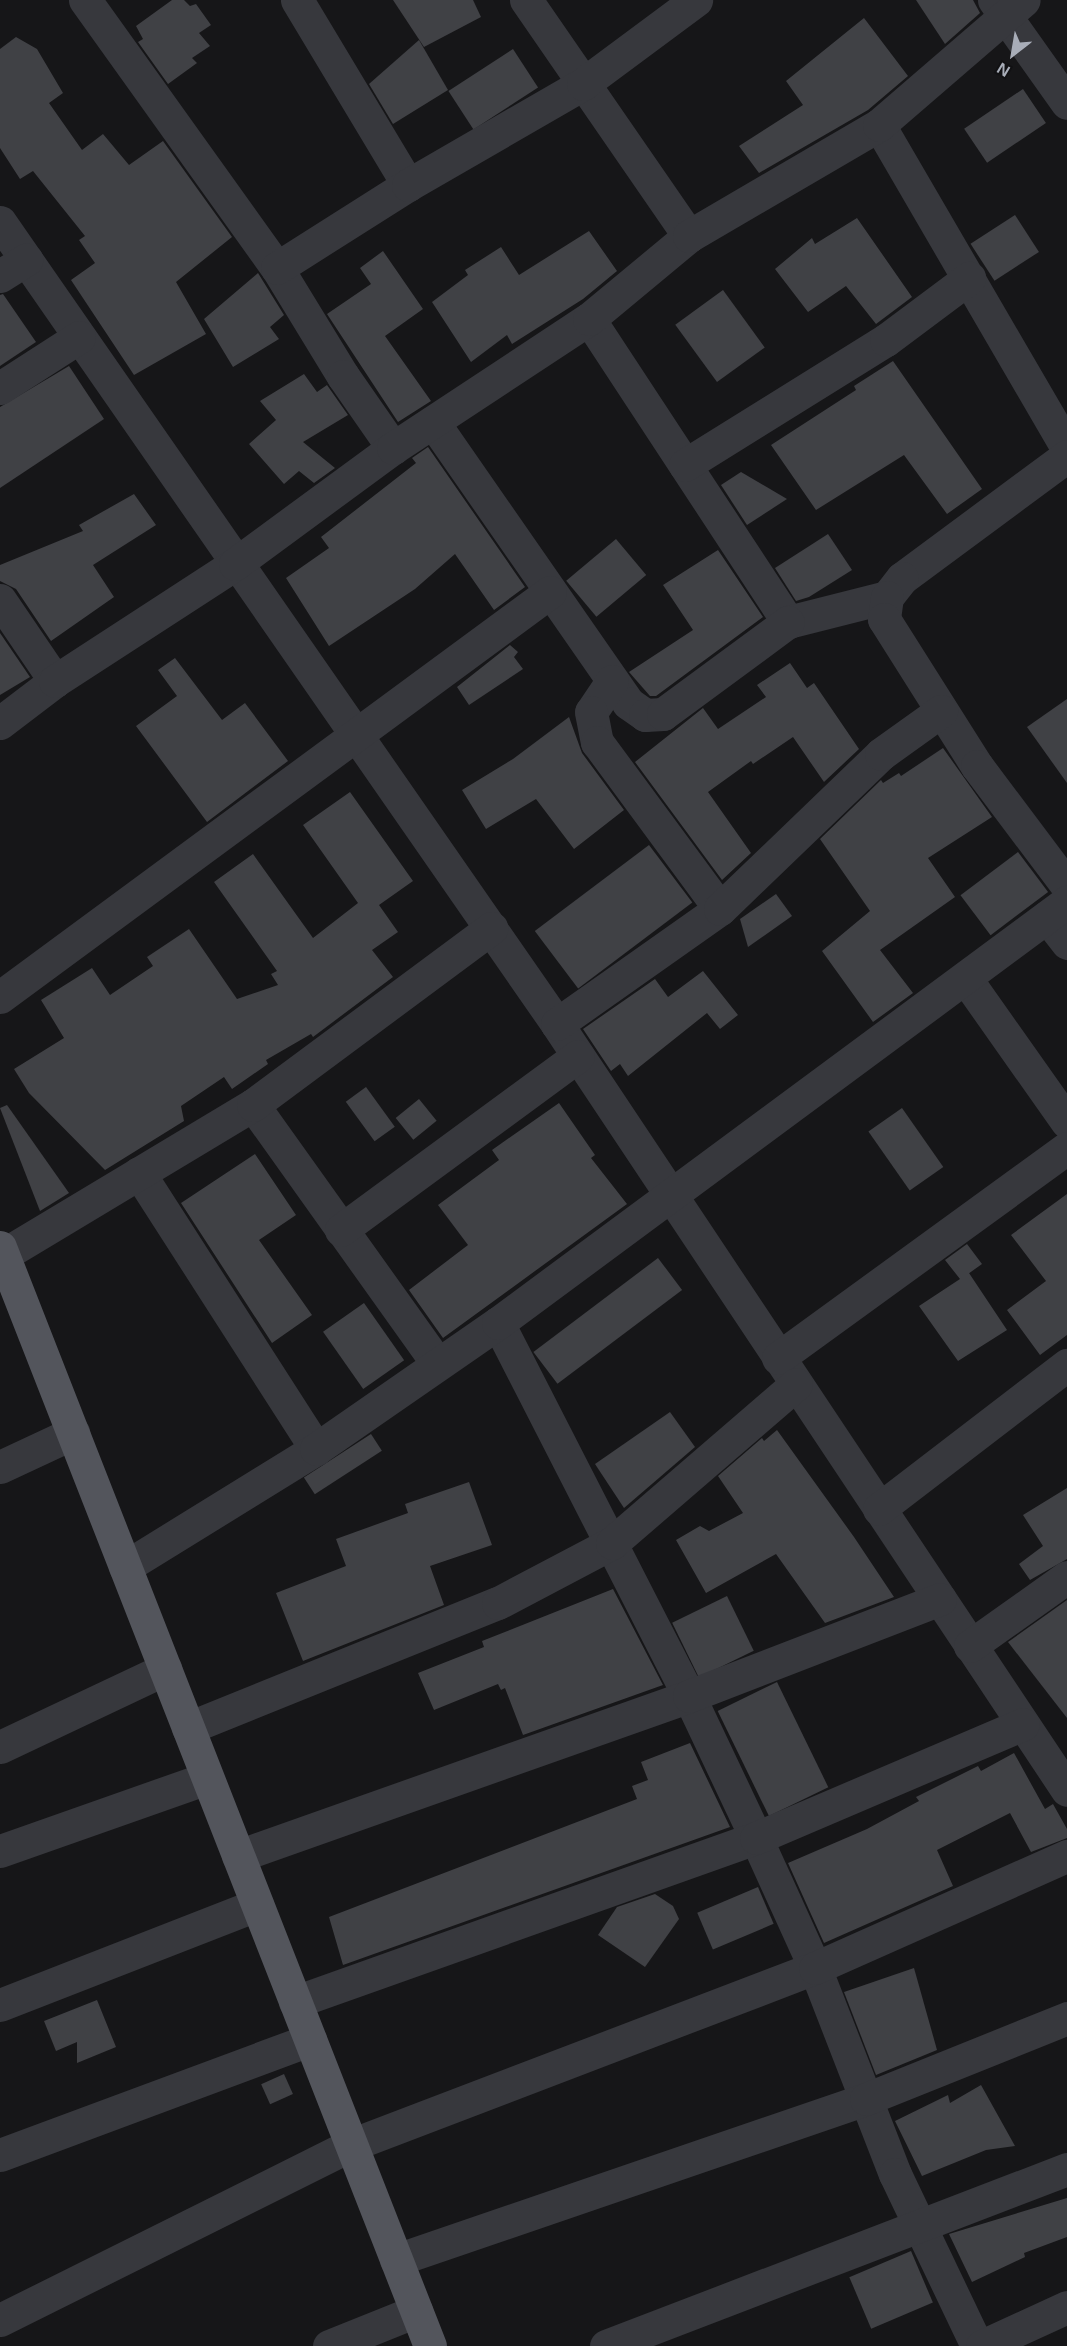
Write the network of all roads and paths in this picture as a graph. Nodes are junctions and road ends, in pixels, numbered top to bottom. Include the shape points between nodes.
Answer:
1 (85, 0) edge
2 (297, 0) edge
3 (526, 0) edge
4 (696, 0) edge
5 (1008, 5) edge
6 (583, 84) junction
7 (1067, 103) edge
8 (879, 125) junction
9 (408, 184) junction
10 (0, 222) edge
11 (689, 236) junction
12 (13, 268) edge
13 (277, 268) junction
14 (969, 278) junction
15 (589, 319) junction
16 (80, 337) junction
17 (0, 388) edge
18 (433, 422) junction
19 (1067, 447) edge
20 (393, 448) junction
21 (1067, 456) edge
22 (685, 465) junction
23 (235, 564) junction
24 (550, 592) junction
25 (887, 597) junction
26 (0, 600) edge
27 (788, 622) junction
28 (55, 681) junction
29 (612, 681) junction
30 (941, 711) junction
31 (0, 723) edge
32 (356, 734) junction
33 (1067, 886) edge
34 (720, 909) junction
35 (1057, 909) edge
36 (491, 928) junction
37 (1067, 943) edge
38 (966, 979) junction
39 (0, 997) edge
40 (557, 1024) junction
41 (578, 1056) junction
42 (253, 1105) junction
43 (1067, 1122) edge
44 (1067, 1149) edge
45 (139, 1173) junction
46 (670, 1197) junction
47 (341, 1230) junction
48 (2, 1251) edge
49 (498, 1323) junction
50 (438, 1364) junction
51 (1067, 1365) edge
52 (787, 1371) junction
53 (73, 1433) junction
54 (316, 1449) junction
55 (0, 1467) edge
56 (879, 1509) junction
57 (612, 1543) junction
58 (124, 1567) junction
59 (1067, 1577) edge
60 (940, 1599) junction
61 (970, 1646) junction
62 (165, 1669) junction
63 (689, 1696) junction
64 (1023, 1725) junction
65 (188, 1728) junction
66 (0, 1747) edge
67 (207, 1778) junction
68 (1067, 1790) edge
69 (756, 1838) junction
70 (0, 1851) edge
71 (238, 1856) junction
72 (1067, 1856) edge
73 (257, 1905) junction
74 (815, 1968) junction
75 (295, 2002) junction
76 (0, 2005) edge
77 (1067, 2018) edge
78 (310, 2040) junction
79 (866, 2099) junction
80 (351, 2145) junction
81 (0, 2155) edge
82 (1067, 2169) edge
83 (920, 2227) junction
84 (396, 2260) junction
85 (1067, 2307) edge
86 (416, 2311) junction
87 (0, 2320) edge
88 (11, 2346) edge
89 (329, 2346) edge
90 (430, 2346) edge
91 (606, 2346) edge
92 (977, 2346) edge
93 (982, 2346) edge

1 - 13 street
2 - 9 street
3 - 6 street
4 - 6 street
5 - 7 street
5 - 8 street
6 - 9 street
6 - 11 street
8 - 11 street
8 - 14 street
9 - 13 street
10 - 12 street
11 - 15 street
12 - 16 street
13 - 20 street via 343,376
14 - 19 street
14 - 22 street via 886,340
15 - 18 street
15 - 22 street
16 - 17 street
16 - 23 street
18 - 20 street
18 - 24 street
20 - 23 street
21 - 25 street via 902,578
22 - 27 street
23 - 28 street
23 - 32 street
24 - 29 street
24 - 32 street
25 - 27 street
25 - 30 street via 884,619
26 - 28 street
27 - 29 street via 663,714 645,715 628,703
28 - 31 street
29 - 34 street via 591,712 597,742
30 - 33 street
30 - 34 street via 880,754
32 - 36 street
32 - 39 street
34 - 40 street
35 - 37 street
35 - 38 street
36 - 40 street
36 - 42 street
38 - 43 street
38 - 46 street
40 - 41 street
41 - 46 street
41 - 47 street
42 - 45 street
42 - 47 street
44 - 52 street
45 - 48 street
45 - 54 street
46 - 49 street
46 - 52 street
47 - 50 street
48 - 53 main road
49 - 50 street
49 - 57 street
50 - 54 street
51 - 56 street
52 - 56 street
52 - 57 street
53 - 55 street
53 - 58 main road
54 - 58 street
56 - 60 street
57 - 63 street
57 - 65 street via 498,1603
58 - 62 main road
59 - 61 street
60 - 61 street
60 - 63 street
61 - 64 street
62 - 65 main road
62 - 66 street
63 - 69 street
63 - 71 street
64 - 68 street
64 - 69 street
65 - 67 main road
67 - 70 street
67 - 71 main road
69 - 74 street
69 - 75 street
71 - 73 main road
72 - 74 street
73 - 75 main road
73 - 76 street
74 - 79 street
74 - 80 street
75 - 78 main road
77 - 79 street
78 - 80 main road
78 - 81 street
79 - 83 street
79 - 84 street
80 - 84 main road
80 - 87 street
82 - 83 street
83 - 91 street
83 - 92 street
84 - 86 main road
85 - 93 street
86 - 89 street
86 - 90 main road
87 - 88 street

